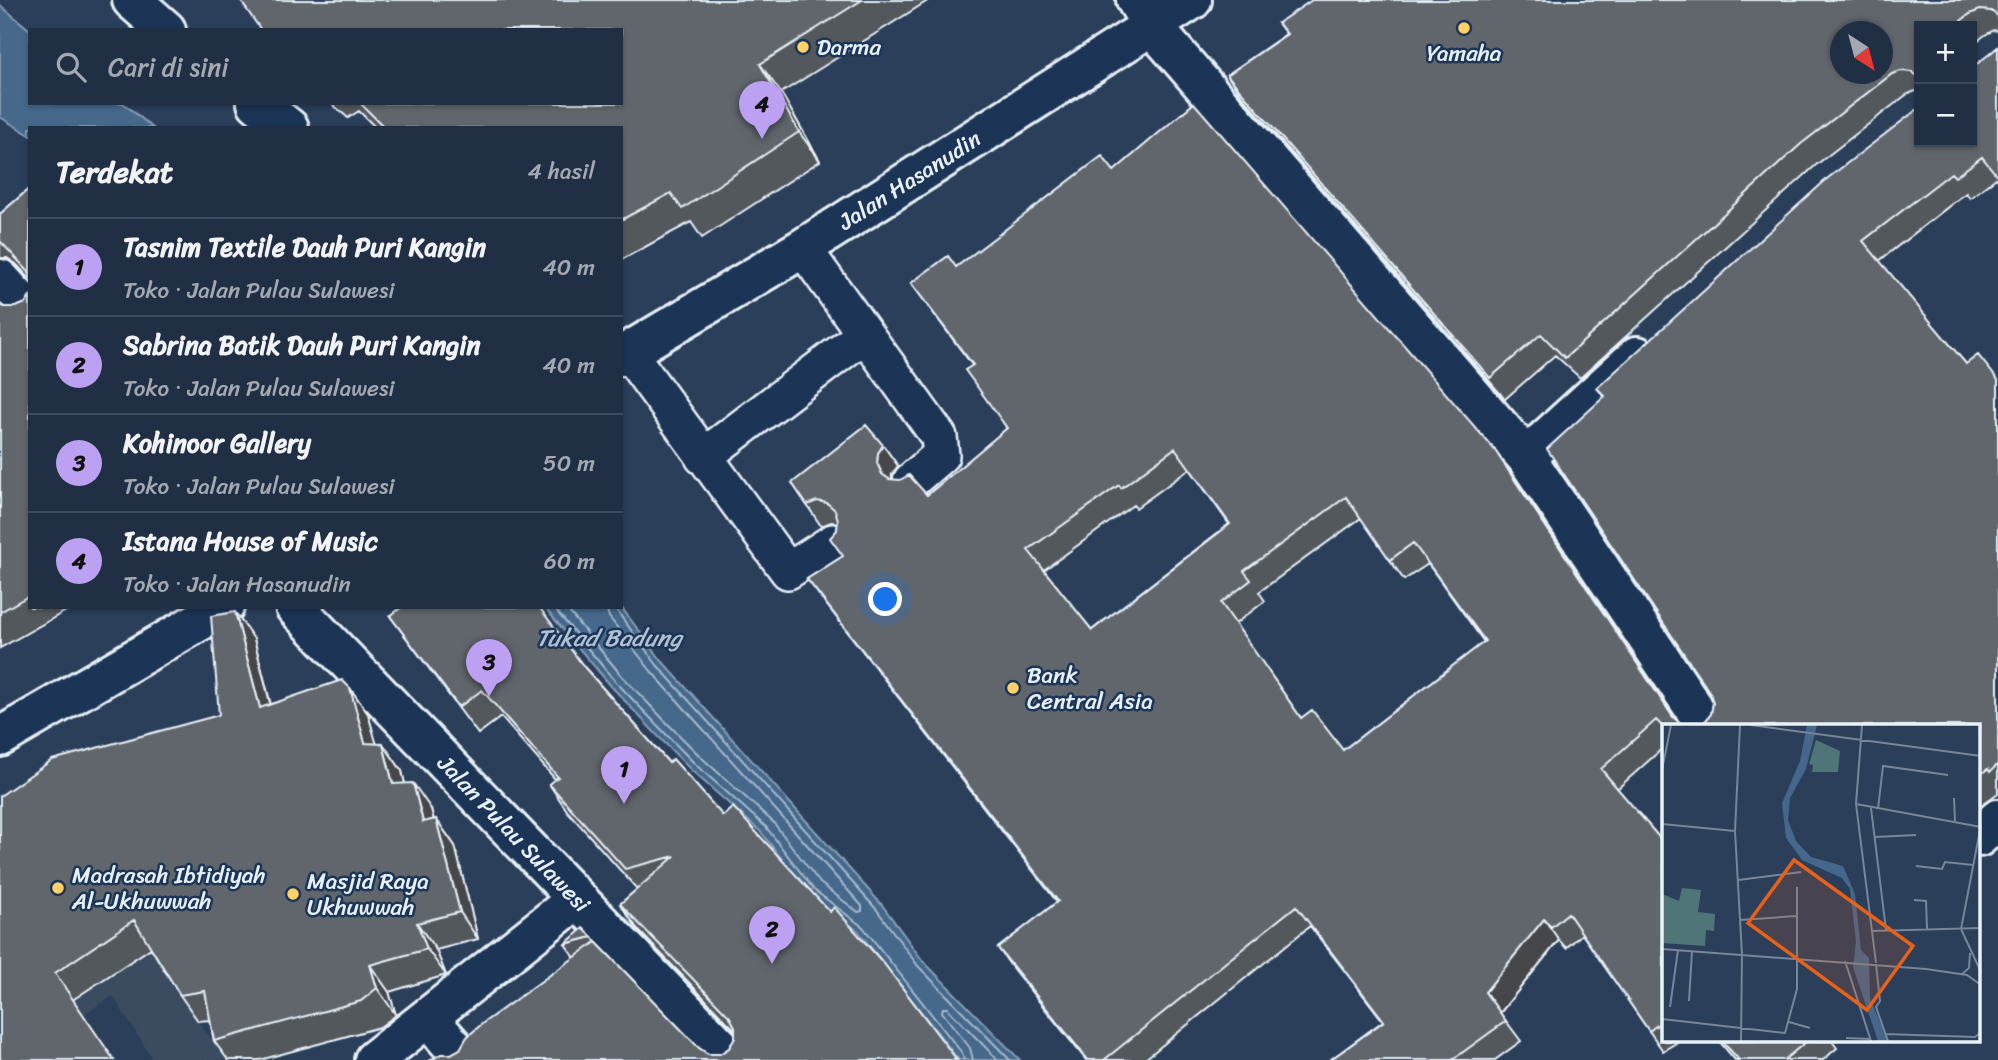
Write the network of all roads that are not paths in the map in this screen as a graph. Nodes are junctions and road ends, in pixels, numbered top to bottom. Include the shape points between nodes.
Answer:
1 (132, 0) edge
2 (1192, 0) edge
3 (1144, 13) edge
4 (164, 28) edge
5 (260, 105) edge
6 (286, 126) edge
7 (803, 248) junction
8 (0, 279) edge
9 (28, 311) edge
10 (1667, 329) edge
11 (865, 334) junction
12 (623, 351) edge
13 (703, 457) junction
14 (1525, 457) junction
15 (911, 481) edge
16 (833, 542) edge
17 (220, 609) edge
18 (297, 609) edge
19 (1705, 724) edge
20 (0, 737) edge
21 (1998, 819) edge
22 (1980, 836) edge
23 (576, 900) junction
24 (428, 1018) junction
25 (374, 1060) edge
26 (465, 1060) edge
27 (733, 1060) edge

1 - 4 street
2 - 3 street, Jalan Hasanudin
3 - 7 street, Jalan Hasanudin
3 - 14 street
5 - 6 street
7 - 11 lane
7 - 12 street, Jalan Hasanudin
8 - 9 street
10 - 14 street
11 - 13 lane
11 - 15 lane via 939,437 941,455
12 - 13 lane
13 - 16 lane via 788,571
14 - 19 street
17 - 20 street
18 - 23 street, Jalan Pulau Sulawesi
21 - 22 street
23 - 24 street
23 - 27 street, Jalan Pulau Sulawesi
24 - 25 street
24 - 26 street

